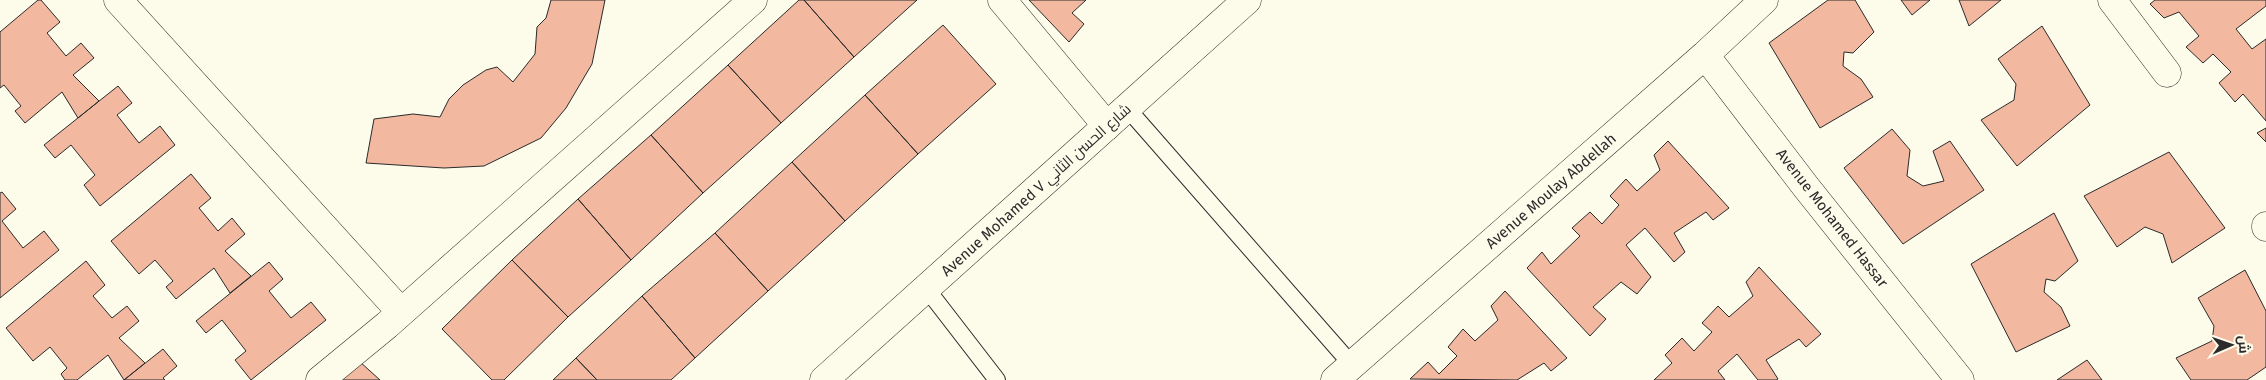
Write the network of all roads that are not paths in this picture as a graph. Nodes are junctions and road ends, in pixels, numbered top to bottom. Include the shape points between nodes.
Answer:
1 (118, 0) edge
2 (753, 0) edge
3 (1002, 0) edge
4 (1248, 0) edge
5 (1764, 0) edge
6 (2112, 0) edge
7 (1705, 55) junction
8 (2167, 73) dead end
9 (1127, 108) junction
10 (1107, 126) junction
11 (926, 288) junction
12 (400, 311) junction
13 (1344, 372) edge
14 (320, 380) edge
15 (824, 380) edge
16 (997, 380) edge
17 (1960, 380) edge

1 - 12 street
2 - 12 street
3 - 10 street
4 - 9 street, Avenue Mohamed V شارع الحسن الثاني
5 - 7 street, Avenue Moulay Abdellah
6 - 8 street
7 - 13 street, Avenue Moulay Abdellah
7 - 17 street, Avenue Mohamed Hassar
9 - 10 street, Avenue Mohamed V شارع الحسن الثاني
9 - 13 lane
10 - 11 street, Avenue Mohamed V شارع الحسن الثاني
11 - 15 street, Avenue Mohamed V شارع الحسن الثاني
11 - 16 lane
12 - 14 street

